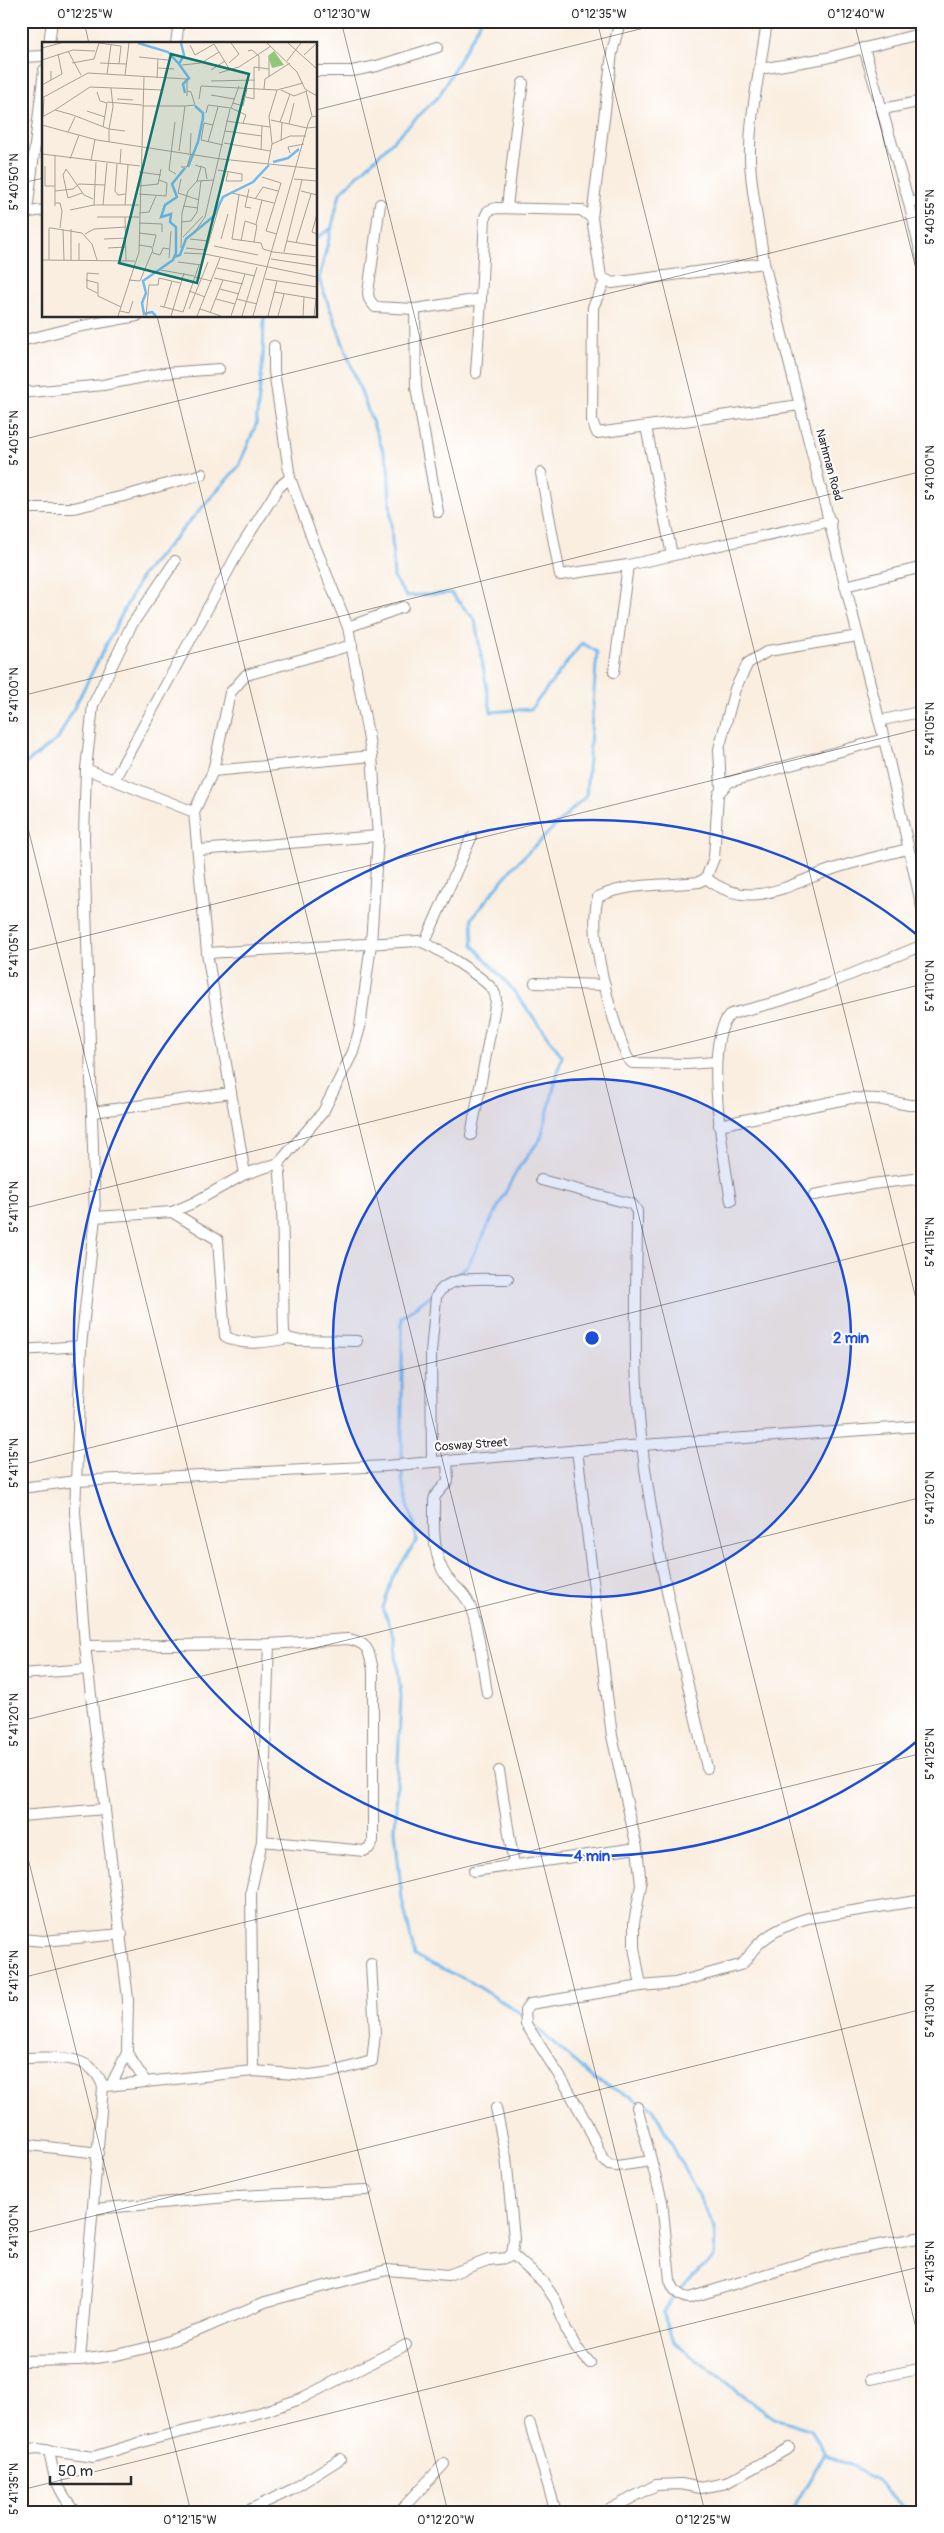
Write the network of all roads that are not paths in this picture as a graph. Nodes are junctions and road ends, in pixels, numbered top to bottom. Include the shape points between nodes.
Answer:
1 (52, 21) edge
2 (179, 21) edge
3 (620, 21) edge
4 (767, 21) edge
5 (923, 33) edge
6 (49, 42) edge
7 (176, 42) edge
8 (438, 47) dead end
9 (864, 48) junction
10 (21, 56) edge
11 (42, 56) edge
12 (760, 69) junction
13 (318, 71) edge
14 (523, 83) dead end
15 (42, 84) edge
16 (923, 101) edge
17 (883, 109) junction
18 (923, 199) edge
19 (909, 202) junction
20 (380, 204) dead end
21 (507, 207) junction
22 (42, 210) edge
23 (24, 212) edge
24 (592, 218) junction
25 (764, 262) junction
26 (923, 263) edge
27 (605, 281) junction
28 (481, 300) junction
29 (415, 309) junction
30 (126, 318) edge
31 (21, 341) edge
32 (274, 346) dead end
33 (219, 369) dead end
34 (476, 372) dead end
35 (21, 393) edge
36 (800, 405) junction
37 (646, 427) junction
38 (541, 473) dead end
39 (202, 474) dead end
40 (290, 478) junction
41 (21, 508) edge
42 (438, 512) dead end
43 (831, 521) junction
44 (672, 555) junction
45 (174, 562) dead end
46 (628, 565) junction
47 (923, 567) edge
48 (845, 586) junction
49 (403, 608) dead end
50 (348, 627) junction
51 (858, 636) junction
52 (352, 645) junction
53 (614, 672) dead end
54 (923, 711) edge
55 (879, 721) junction
56 (884, 739) junction
57 (372, 756) junction
58 (86, 769) junction
59 (213, 771) junction
60 (114, 780) junction
61 (720, 789) junction
62 (194, 812) junction
63 (378, 836) junction
64 (471, 838) dead end
65 (908, 849) junction
66 (199, 850) junction
67 (706, 878) junction
68 (923, 912) edge
69 (425, 942) junction
70 (371, 944) junction
71 (923, 945) edge
72 (207, 953) junction
73 (535, 982) dead end
74 (605, 985) junction
75 (716, 1062) junction
76 (231, 1093) junction
77 (923, 1105) edge
78 (93, 1112) junction
79 (719, 1125) junction
80 (471, 1135) dead end
81 (279, 1163) junction
82 (245, 1174) junction
83 (923, 1178) edge
84 (541, 1180) dead end
85 (814, 1195) dead end
86 (731, 1201) dead end
87 (172, 1212) junction
88 (95, 1217) junction
89 (508, 1279) dead end
90 (288, 1338) junction
91 (358, 1341) dead end
92 (81, 1346) junction
93 (21, 1350) edge
94 (923, 1426) edge
95 (642, 1444) junction
96 (577, 1450) junction
97 (447, 1460) junction
98 (430, 1461) junction
99 (76, 1481) junction
100 (21, 1488) edge
101 (269, 1644) junction
102 (84, 1646) junction
103 (88, 1669) junction
104 (21, 1674) edge
105 (487, 1693) dead end
106 (707, 1768) dead end
107 (499, 1771) dead end
108 (105, 1809) junction
109 (21, 1816) edge
110 (262, 1841) junction
111 (637, 1848) junction
112 (514, 1865) junction
113 (474, 1871) dead end
114 (923, 1900) edge
115 (122, 1934) junction
116 (21, 1939) edge
117 (371, 1964) dead end
118 (641, 1986) junction
119 (127, 2053) junction
120 (21, 2058) edge
121 (253, 2071) junction
122 (146, 2080) junction
123 (107, 2086) junction
124 (637, 2107) dead end
125 (496, 2108) dead end
126 (21, 2144) edge
127 (98, 2153) junction
128 (651, 2161) junction
129 (367, 2190) dead end
130 (94, 2209) junction
131 (923, 2237) edge
132 (512, 2254) junction
133 (406, 2345) dead end
134 (80, 2360) junction
135 (21, 2361) edge
136 (590, 2364) dead end
137 (923, 2368) edge
138 (871, 2380) dead end
139 (530, 2424) dead end
140 (789, 2448) dead end
141 (49, 2450) junction
142 (21, 2451) edge
143 (340, 2459) dead end
144 (444, 2464) dead end
145 (76, 2512) edge
146 (245, 2512) edge
147 (399, 2512) edge
148 (556, 2512) edge
149 (606, 2512) edge

1 - 6 street
2 - 7 street
3 - 24 street via 612,53
4 - 12 street, Narhman Road
5 - 9 street
8 - 13 street via 377,66
9 - 12 street via 794,65
9 - 17 street
10 - 11 street
12 - 25 street, Narhman Road via 750,158
14 - 21 street
15 - 23 street
16 - 17 street
17 - 19 street
18 - 19 street
19 - 26 street
20 - 29 street via 369,299 375,307
21 - 24 street via 581,210
21 - 28 street via 496,208 484,217
22 - 23 street
24 - 27 street via 601,277
25 - 27 street via 612,283
25 - 36 street, Narhman Road
27 - 37 street via 593,307 592,421 597,433
28 - 29 street
28 - 34 street
29 - 42 street via 416,387
30 - 31 street
32 - 40 street via 274,371
33 - 35 street via 164,373 103,386
36 - 37 street
36 - 43 street, Narhman Road
37 - 44 street
38 - 46 street via 560,575
39 - 41 street via 74,508
40 - 50 street
40 - 60 street via 279,487 241,548
43 - 44 street
43 - 48 street, Narhman Road
44 - 46 street
45 - 58 street via 131,626 93,705
46 - 53 street
47 - 48 street
48 - 51 street, Narhman Road
49 - 50 street
50 - 52 street
51 - 55 street, Narhman Road
51 - 61 street via 768,652 748,663 735,689 719,750
52 - 57 street
52 - 59 street via 246,675 236,683 230,693
54 - 55 street
55 - 56 street, Narhman Road
56 - 61 street via 766,770 729,782
56 - 65 street, Narhman Road
57 - 59 street
57 - 63 street
58 - 60 street
58 - 78 street via 84,837
59 - 62 street
60 - 62 street
61 - 67 street via 714,858
62 - 66 street
63 - 66 street
63 - 70 street
64 - 69 street
65 - 67 street via 835,869 771,894 725,890
65 - 68 street, Narhman Road
66 - 72 street
67 - 74 street via 699,882 630,888 598,897 595,907 596,941
69 - 70 street
69 - 80 street via 488,985 495,995
70 - 72 street
70 - 81 street via 360,1027 353,1052 321,1114
71 - 75 street via 825,985 731,1014 720,1031
72 - 76 street
73 - 74 street
74 - 75 street via 624,1050 632,1062
75 - 79 street
76 - 78 street
76 - 82 street
77 - 79 street via 851,1098
78 - 88 street
79 - 86 street
81 - 82 street
81 - 90 street via 284,1211 281,1262 284,1334
82 - 87 street
83 - 85 street
84 - 95 street via 632,1204 637,1211 638,1402
87 - 88 street
87 - 90 street via 218,1240 225,1336 241,1342
88 - 92 street
89 - 98 street via 453,1281 439,1290 432,1353
90 - 91 street
92 - 93 street
92 - 99 street
94 - 95 street, Cosway Street
95 - 96 street, Cosway Street
95 - 106 street via 654,1531
96 - 97 street, Cosway Street
96 - 111 street via 612,1736
97 - 98 street, Cosway Street
97 - 105 street via 448,1481 434,1501 435,1538 440,1564 447,1578 462,1590 471,1607
98 - 99 street, Cosway Street
99 - 100 street, Cosway Street
99 - 102 street via 75,1512
101 - 102 street
101 - 110 street
101 - 110 street via 348,1639 361,1641 368,1650 373,1670 373,1841 364,1851
102 - 103 street
103 - 104 street
103 - 108 street
107 - 112 street
108 - 109 street
108 - 115 street
110 - 121 street via 251,1891
111 - 112 street
111 - 118 street via 641,1884 634,1923 634,1947
112 - 113 street
114 - 118 street via 808,1918 764,1940 740,1965 675,1983
115 - 116 street via 43,1942
115 - 119 street via 128,1999
117 - 121 street via 375,2034 372,2061 309,2076
118 - 128 street via 530,2004 524,2018 528,2030 566,2086 603,2160 617,2166
119 - 122 street
119 - 123 street
120 - 123 street via 82,2061
121 - 122 street
122 - 123 street
123 - 127 street
124 - 128 street
125 - 132 street via 506,2157 514,2238
126 - 127 street
127 - 130 street
128 - 131 street via 662,2201 670,2280 673,2289 683,2298 836,2253
129 - 130 street via 240,2196
130 - 134 street
132 - 134 street via 448,2275 387,2270 265,2302 158,2345
132 - 136 street via 544,2283 556,2301 569,2336
133 - 141 street via 300,2399 262,2412 93,2457
134 - 135 street
137 - 138 street
139 - 148 street
140 - 149 street via 726,2483 701,2488 681,2484 656,2485
141 - 142 street
141 - 145 street via 59,2490
143 - 146 street via 291,2490
144 - 147 street

